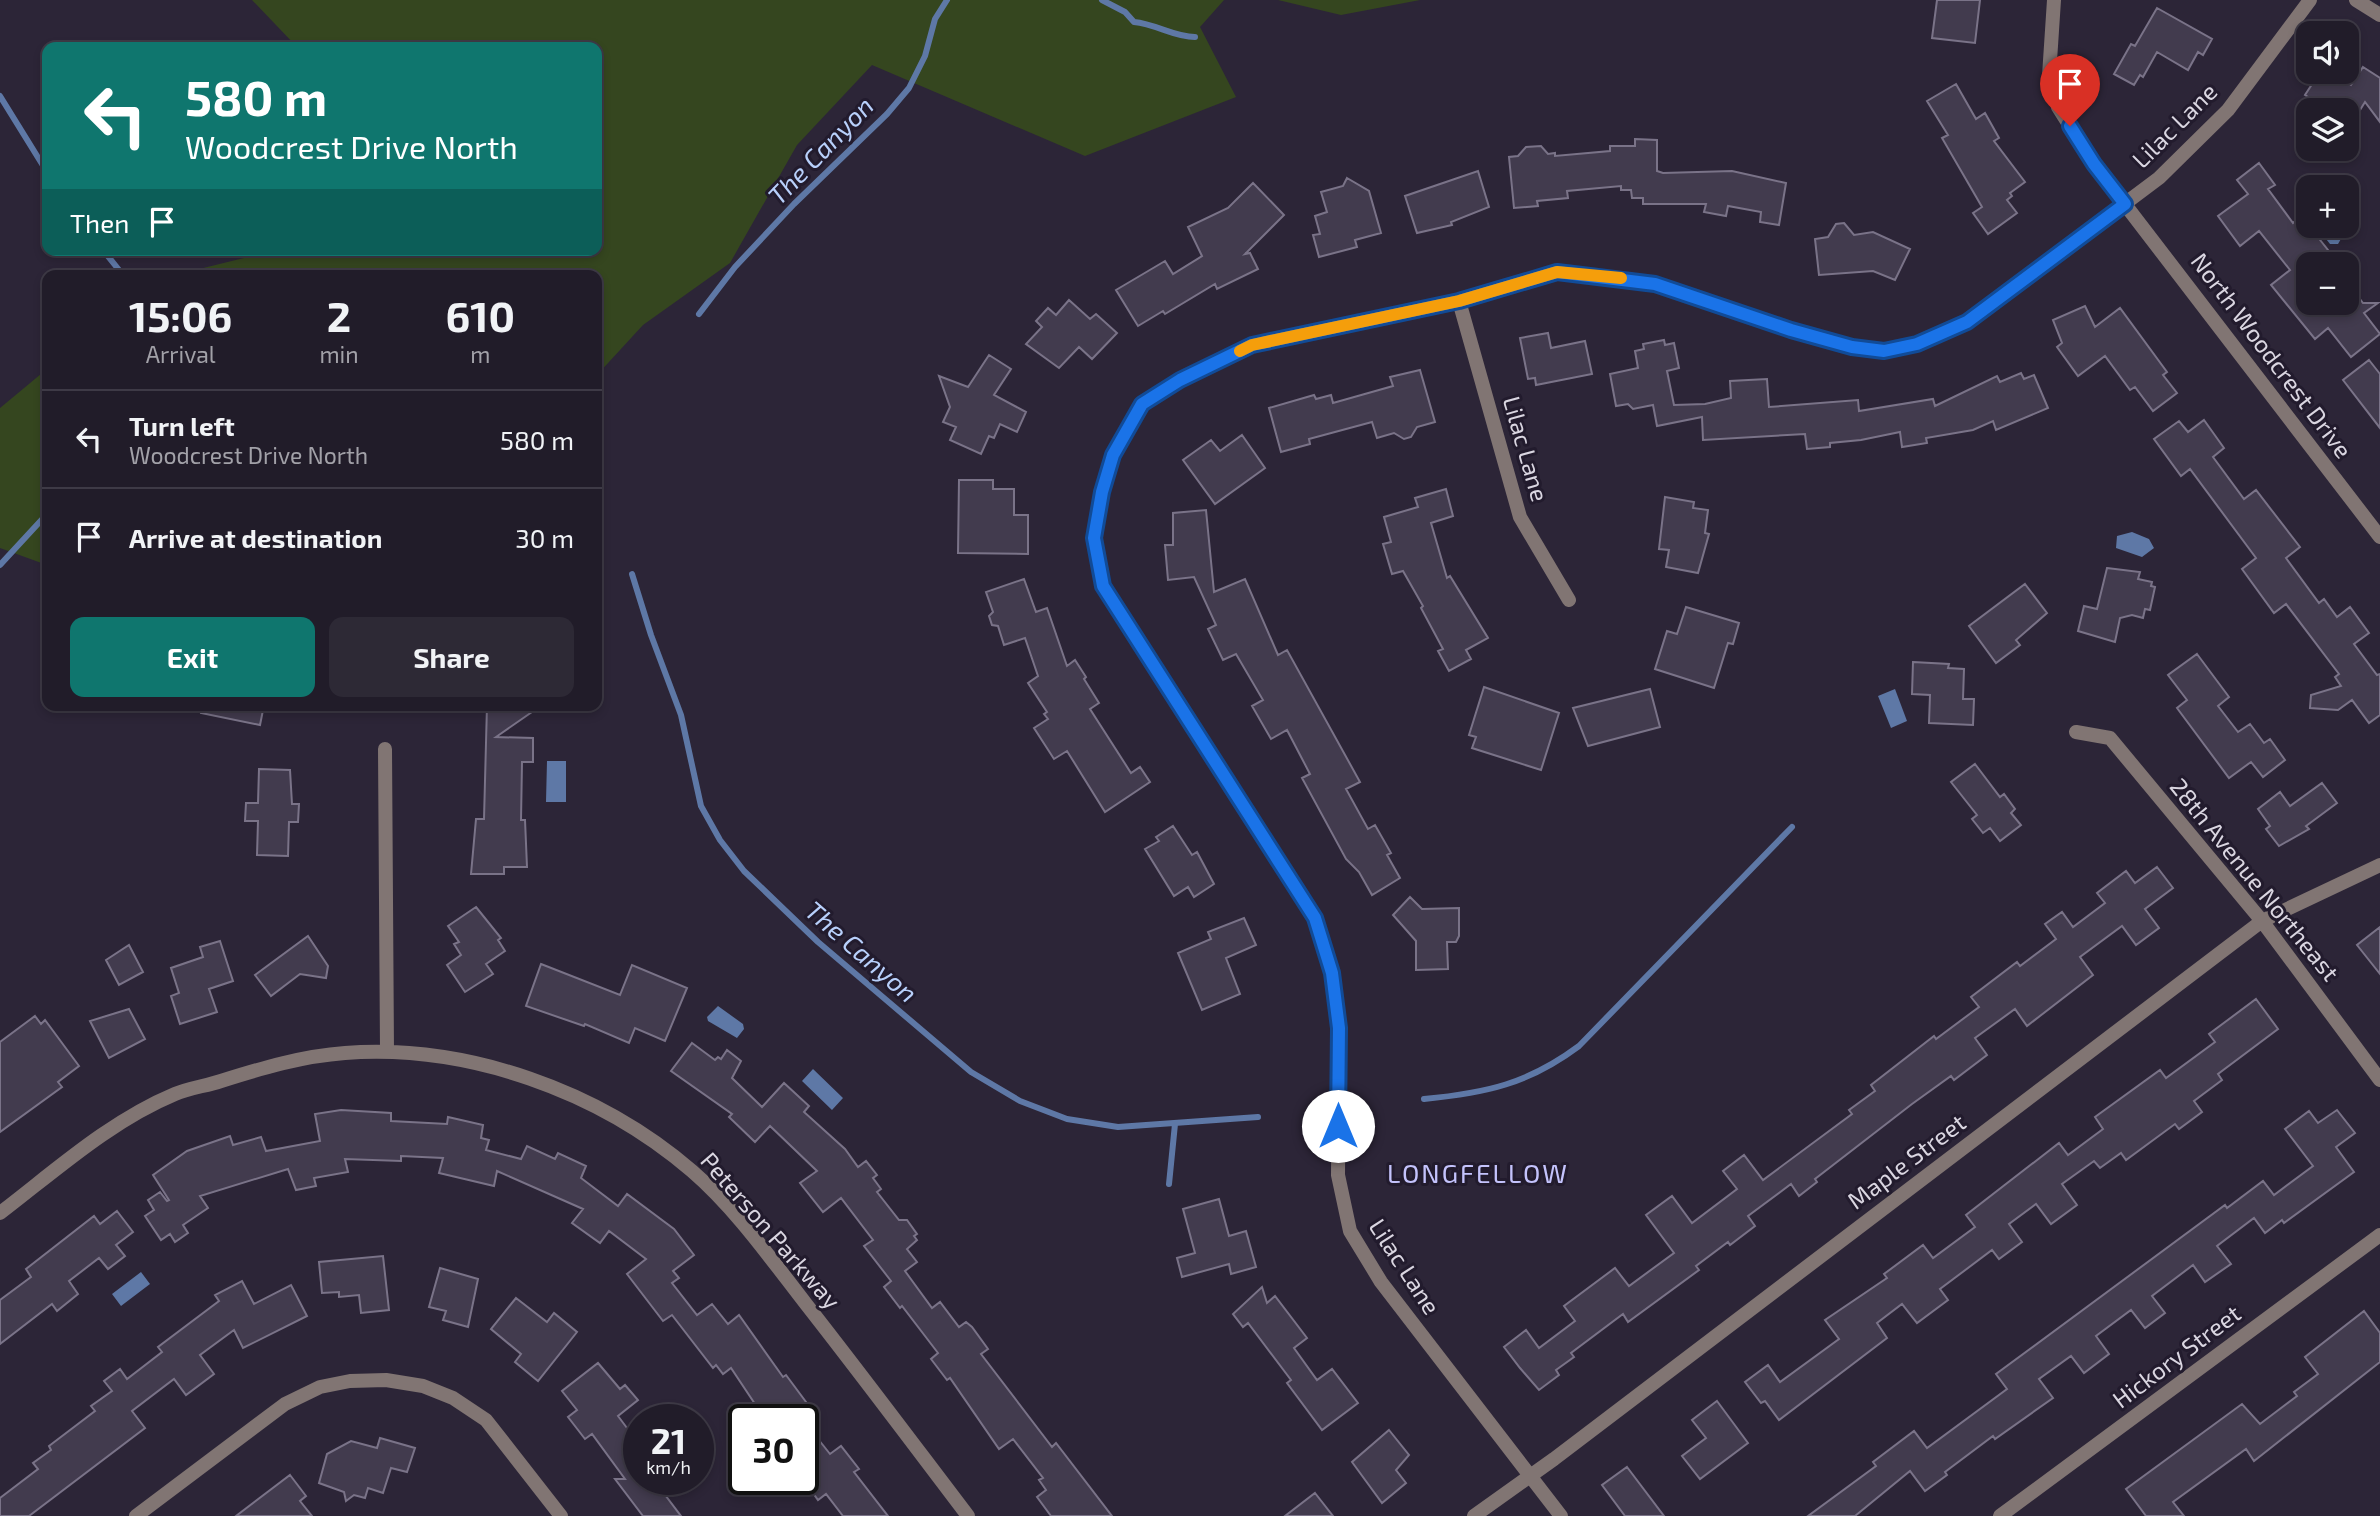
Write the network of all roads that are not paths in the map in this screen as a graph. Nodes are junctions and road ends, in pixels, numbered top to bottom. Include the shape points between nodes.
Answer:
1 (2054, 0) edge
2 (2310, 0) edge
3 (2356, 0) edge
4 (2380, 15) edge
5 (2125, 204) junction
6 (1459, 301) junction
7 (2380, 537) edge
8 (1569, 600) dead end
9 (2076, 732) dead end
10 (385, 749) dead end
11 (2380, 865) edge
12 (2262, 921) junction
13 (387, 1051) junction
14 (2380, 1080) edge
15 (0, 1213) edge
16 (2380, 1235) edge
17 (1530, 1476) junction
18 (136, 1516) edge
19 (561, 1516) edge
20 (968, 1516) edge
21 (1474, 1516) edge
22 (1560, 1516) edge
23 (2000, 1516) edge

1 - 5 street, North Woodcrest Drive via 2049,76 2058,107
2 - 5 street, Lilac Lane via 2228,110 2159,178
3 - 4 street
5 - 6 street, Lilac Lane via 1967,322 1917,344 1884,351 1852,347 1655,284 1624,279 1557,272
5 - 7 street, North Woodcrest Drive
6 - 8 street, Lilac Lane via 1520,517
6 - 17 street, Lilac Lane via 1252,345 1142,404 1113,455 1094,538 1103,586 1315,918 1332,973 1339,1028 1338,1175 1350,1231 1381,1282
9 - 12 street, 28th Avenue Northeast via 2110,738
10 - 13 street
11 - 12 street, Maple Street
12 - 14 street, 28th Avenue Northeast
12 - 17 street, Maple Street
13 - 15 street, Peterson Parkway via 303,1058 175,1094 99,1137
13 - 20 street, Peterson Parkway via 475,1063 554,1088 646,1136 694,1172 773,1262
16 - 23 street, Hickory Street
17 - 21 street, Maple Street
17 - 22 street, Lilac Lane
18 - 19 street via 285,1404 320,1387 386,1380 453,1398 486,1420

